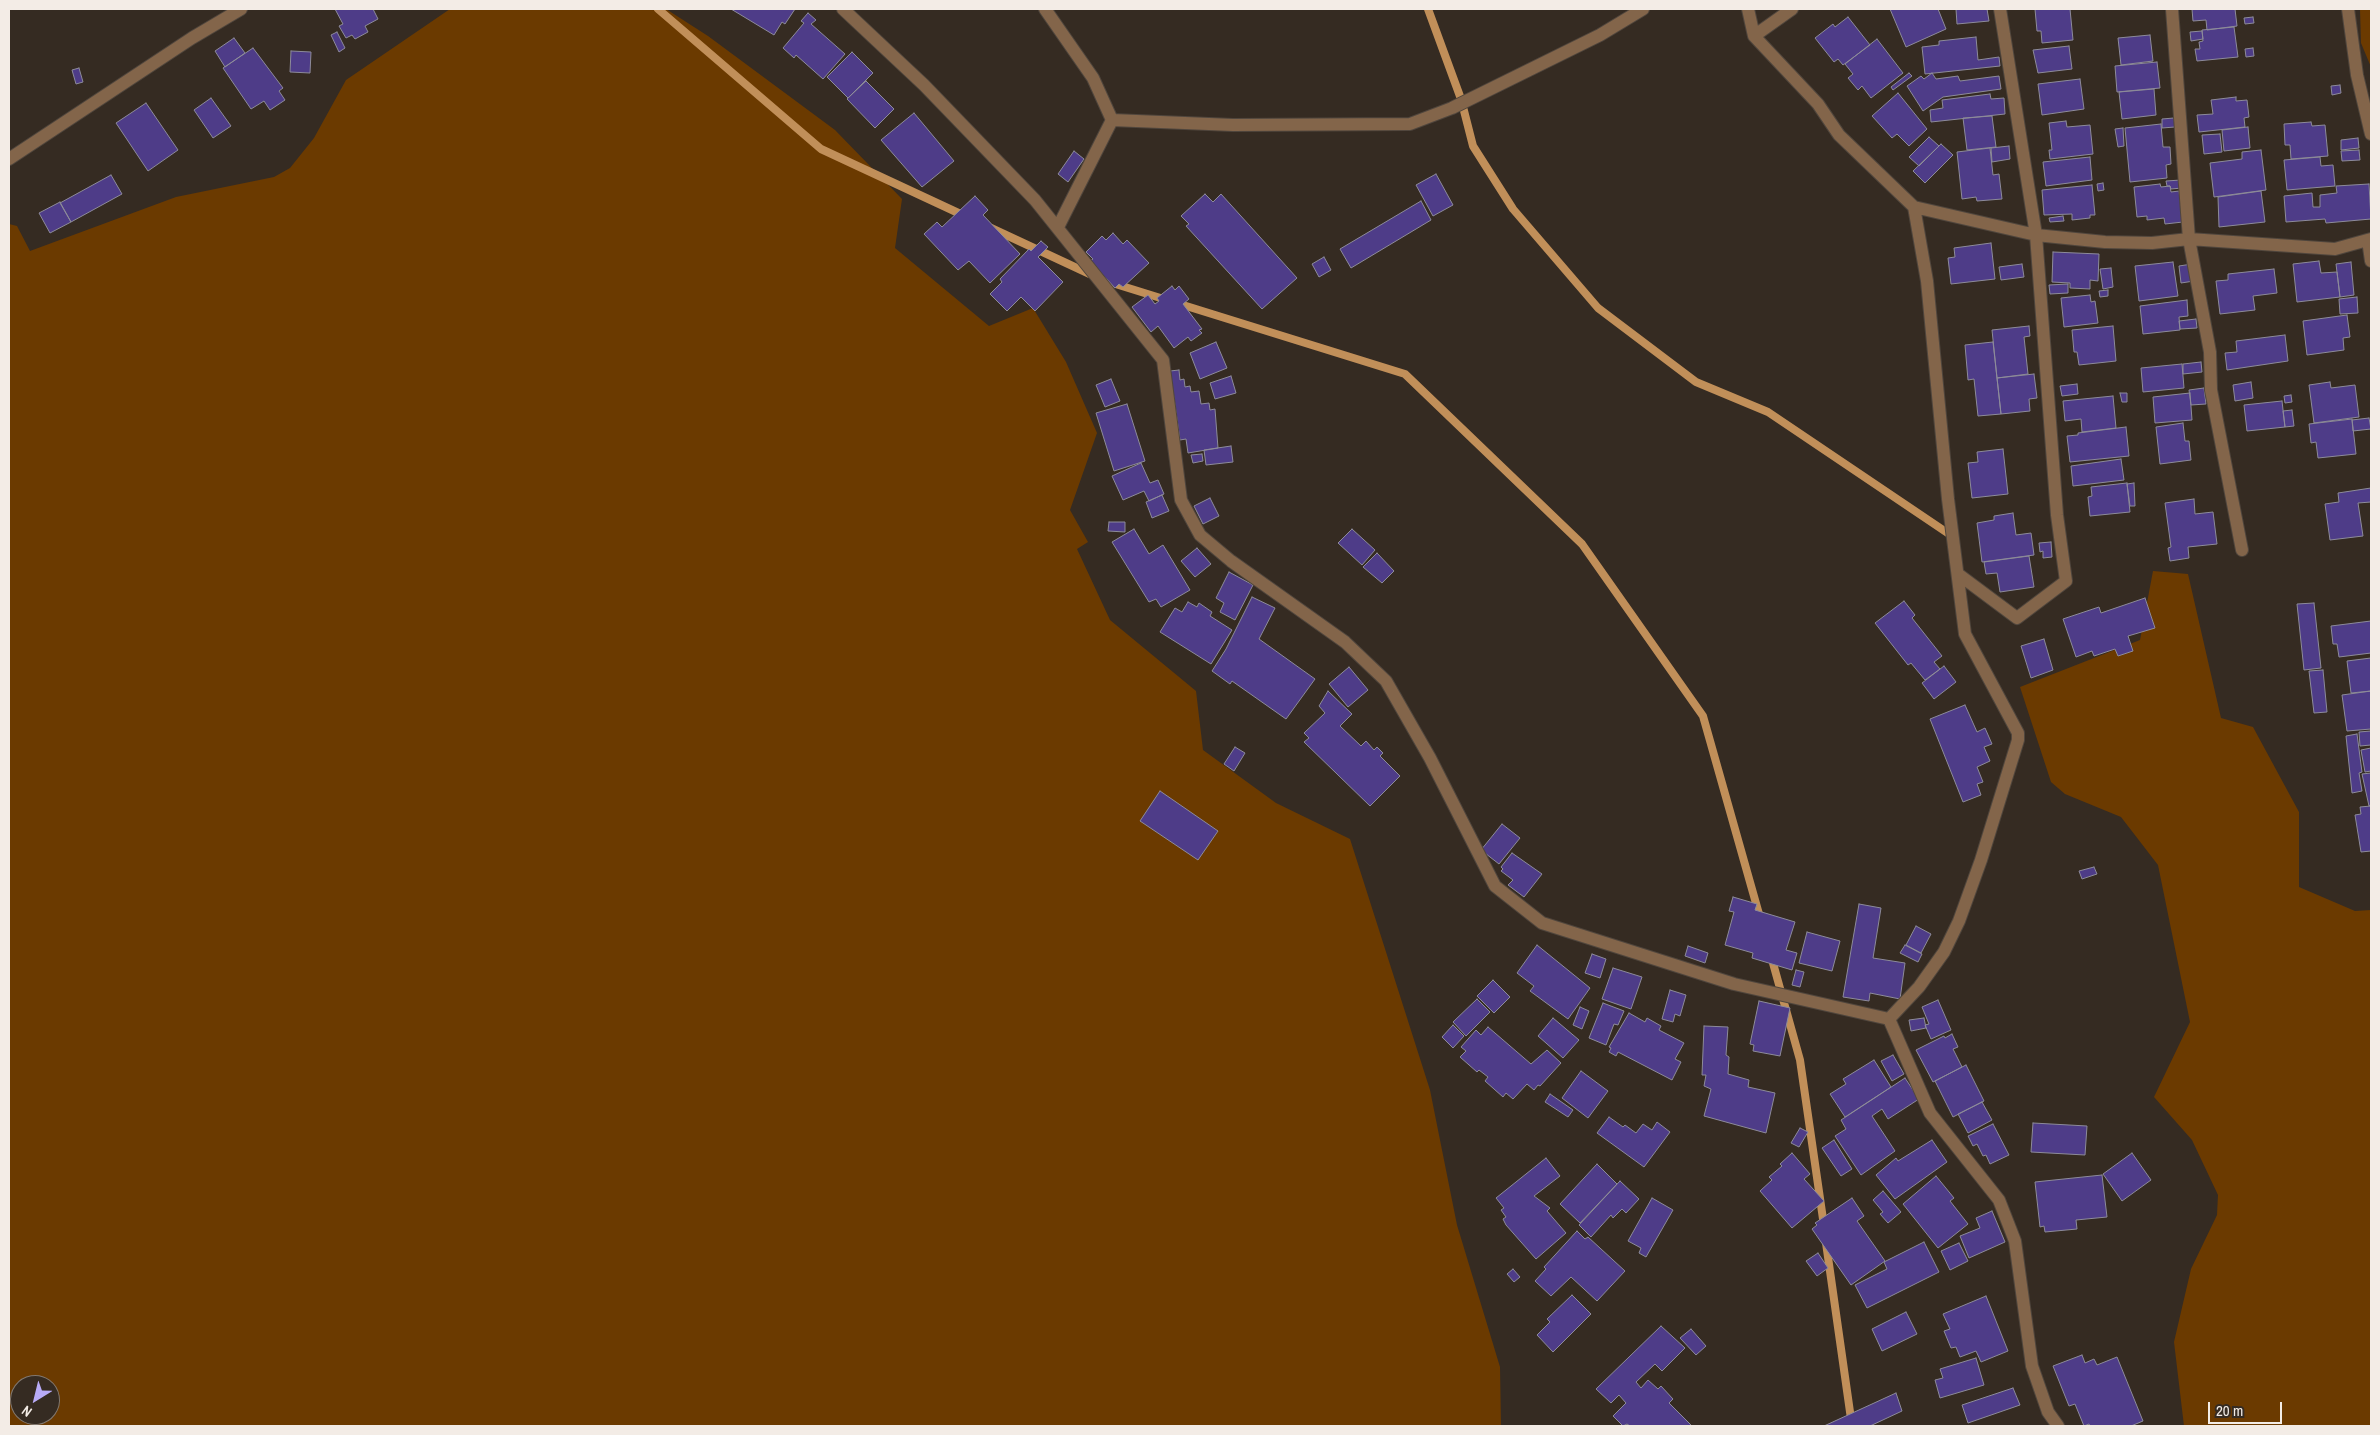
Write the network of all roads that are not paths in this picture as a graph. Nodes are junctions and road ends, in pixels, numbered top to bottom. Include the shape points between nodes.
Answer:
1 (241, 9) edge
2 (843, 9) edge
3 (1044, 9) edge
4 (1643, 9) edge
5 (1748, 9) edge
6 (1792, 9) edge
7 (2000, 9) edge
8 (2172, 9) edge
9 (2348, 9) edge
10 (1754, 36) junction
11 (1112, 120) junction
12 (2371, 134) edge
13 (9, 159) edge
14 (1914, 206) junction
15 (1058, 228) junction
16 (2036, 235) junction
17 (2189, 239) junction
18 (2370, 239) edge
19 (2371, 261) edge
20 (2242, 550) dead end
21 (1958, 574) junction
22 (1889, 1019) junction
23 (2058, 1426) edge

1 - 13 street
2 - 15 street via 930,92
3 - 11 street via 1093,78
4 - 11 street via 1600,35 1452,108 1410,124 1233,125
5 - 10 street
6 - 10 street
7 - 16 street
8 - 17 street
9 - 12 street via 2357,76
10 - 14 street via 1818,104 1840,135
11 - 15 street
14 - 16 street
14 - 21 street via 1927,281
15 - 22 street via 1163,360 1181,500 1200,535 1231,561 1345,642 1386,681 1430,758 1495,886 1542,923 1734,984
16 - 17 street via 2105,242 2152,243
16 - 21 street via 2056,515 2066,581 2017,618
17 - 18 street via 2335,249
17 - 20 street via 2210,352 2211,390
18 - 19 street
21 - 22 street via 1965,634 2018,733 2018,740 1959,921 1944,952
22 - 23 street via 1930,1113 1999,1200 2016,1247 2032,1366 2048,1412

